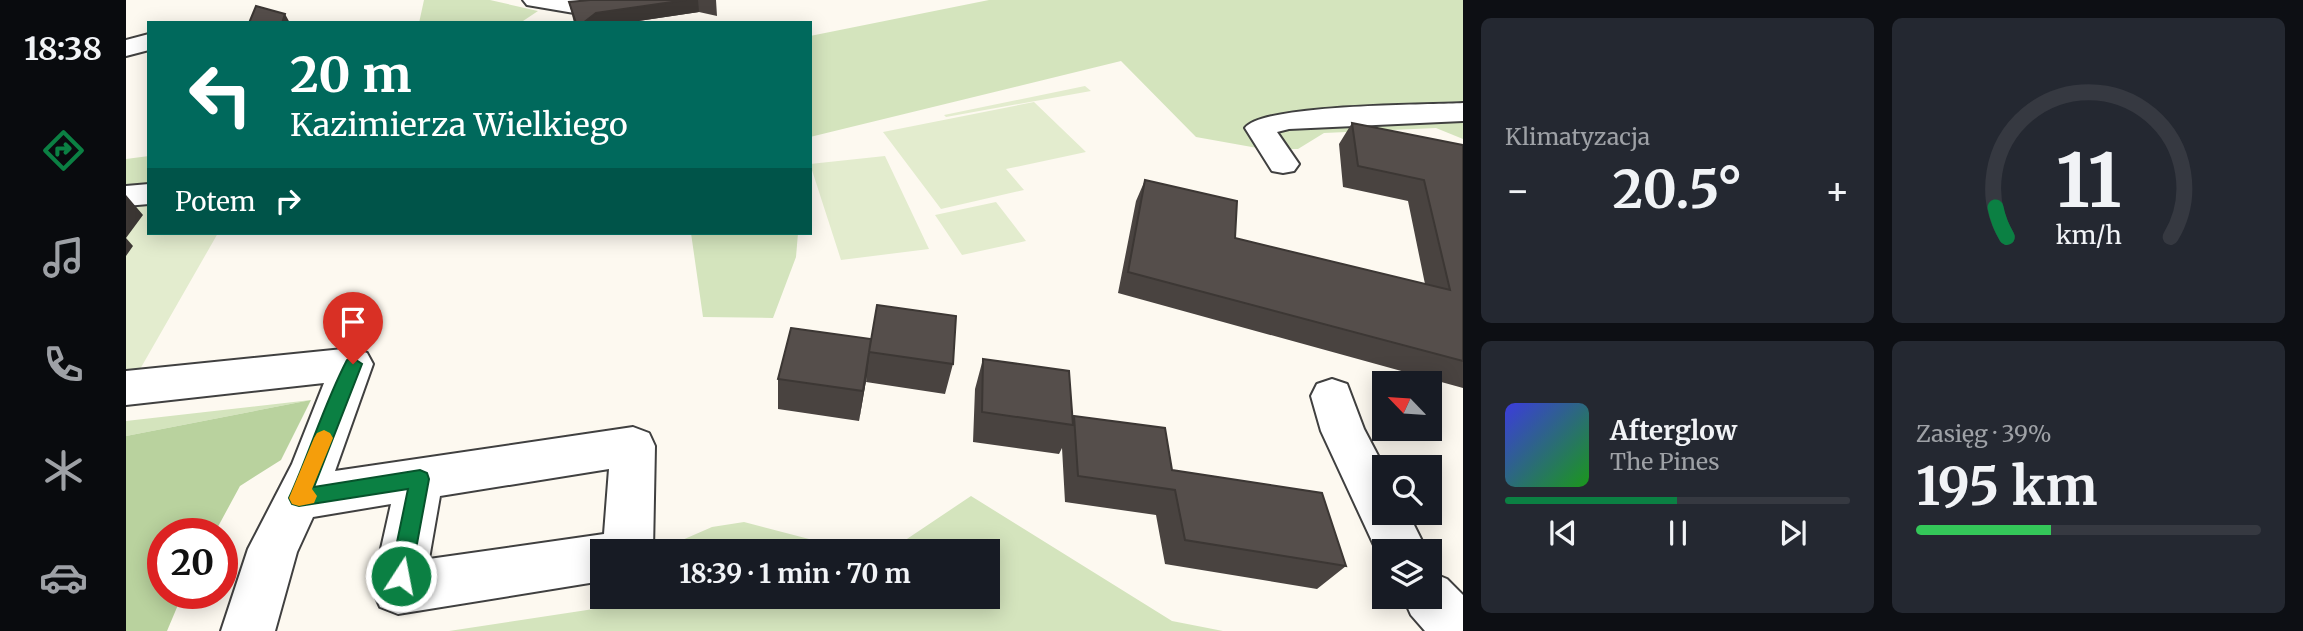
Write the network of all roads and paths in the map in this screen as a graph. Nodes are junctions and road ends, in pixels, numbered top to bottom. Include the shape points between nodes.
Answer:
1 (535, 0) edge
2 (634, 0) edge
3 (147, 43) edge
4 (126, 48) edge
5 (1463, 112) edge
6 (1283, 164) dead end
7 (147, 194) edge
8 (126, 196) edge
9 (126, 388) edge
10 (1332, 396) dead end
11 (420, 479) junction
12 (299, 498) junction
13 (629, 539) edge
14 (1396, 539) edge
15 (590, 558) edge
16 (1440, 609) edge
17 (248, 631) edge
18 (1461, 631) edge

1 - 2 street via 569,7
3 - 4 street
5 - 6 street via 1287,120 1260,128
7 - 8 street
9 - 12 street via 353,364
10 - 14 street via 1343,432
11 - 12 street
11 - 13 street via 633,446
11 - 15 street via 398,589
12 - 17 street via 273,549
16 - 18 street

